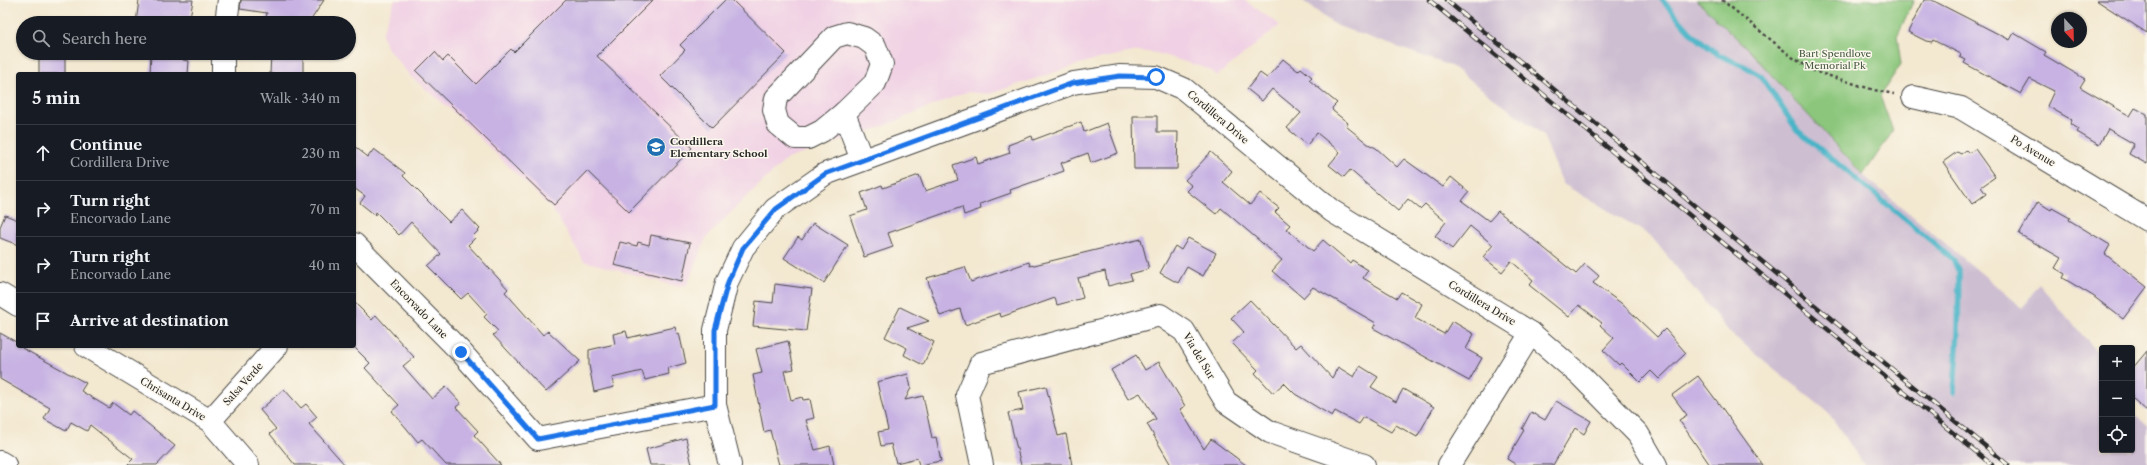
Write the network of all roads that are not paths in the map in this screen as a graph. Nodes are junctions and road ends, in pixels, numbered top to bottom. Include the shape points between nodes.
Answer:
1 (229, 0) edge
2 (227, 16) edge
3 (223, 60) edge
4 (223, 72) edge
5 (1913, 97) road end
6 (844, 113) junction
7 (862, 160) junction
8 (2147, 220) edge
9 (357, 251) edge
10 (0, 294) edge
11 (16, 304) edge
12 (1531, 333) junction
13 (89, 348) edge
14 (275, 348) edge
15 (715, 405) junction
16 (210, 421) junction
17 (0, 462) edge
18 (5, 465) edge
19 (248, 465) edge
20 (730, 465) edge
21 (982, 465) edge
22 (1364, 465) edge
23 (1449, 465) edge
24 (1656, 465) edge

1 - 2 street
3 - 4 street
5 - 8 street, Po Avenue via 1961,108
6 - 6 street via 875,83 882,64 875,46 864,38 847,33 834,37 776,98 774,110 778,124 795,138 808,138 822,131
6 - 7 street
7 - 12 street, Cordillera Drive via 1073,83 1120,76 1156,77 1184,89 1332,212
7 - 15 street, Cordillera Drive via 825,174 776,209 743,248 728,282 715,330
9 - 15 street, Encorvado Lane via 461,352 538,439
10 - 11 street
12 - 23 street
12 - 24 street, Cordillera Drive via 1581,376 1638,434
13 - 16 street, Chrisanta Drive
14 - 16 street, Salsa Verde
15 - 20 street, Cordillera Drive
16 - 19 street, Chrisanta Drive
17 - 18 street
21 - 22 street, Via del Sur via 967,394 981,363 1160,315 1184,331 1226,402 1270,432

